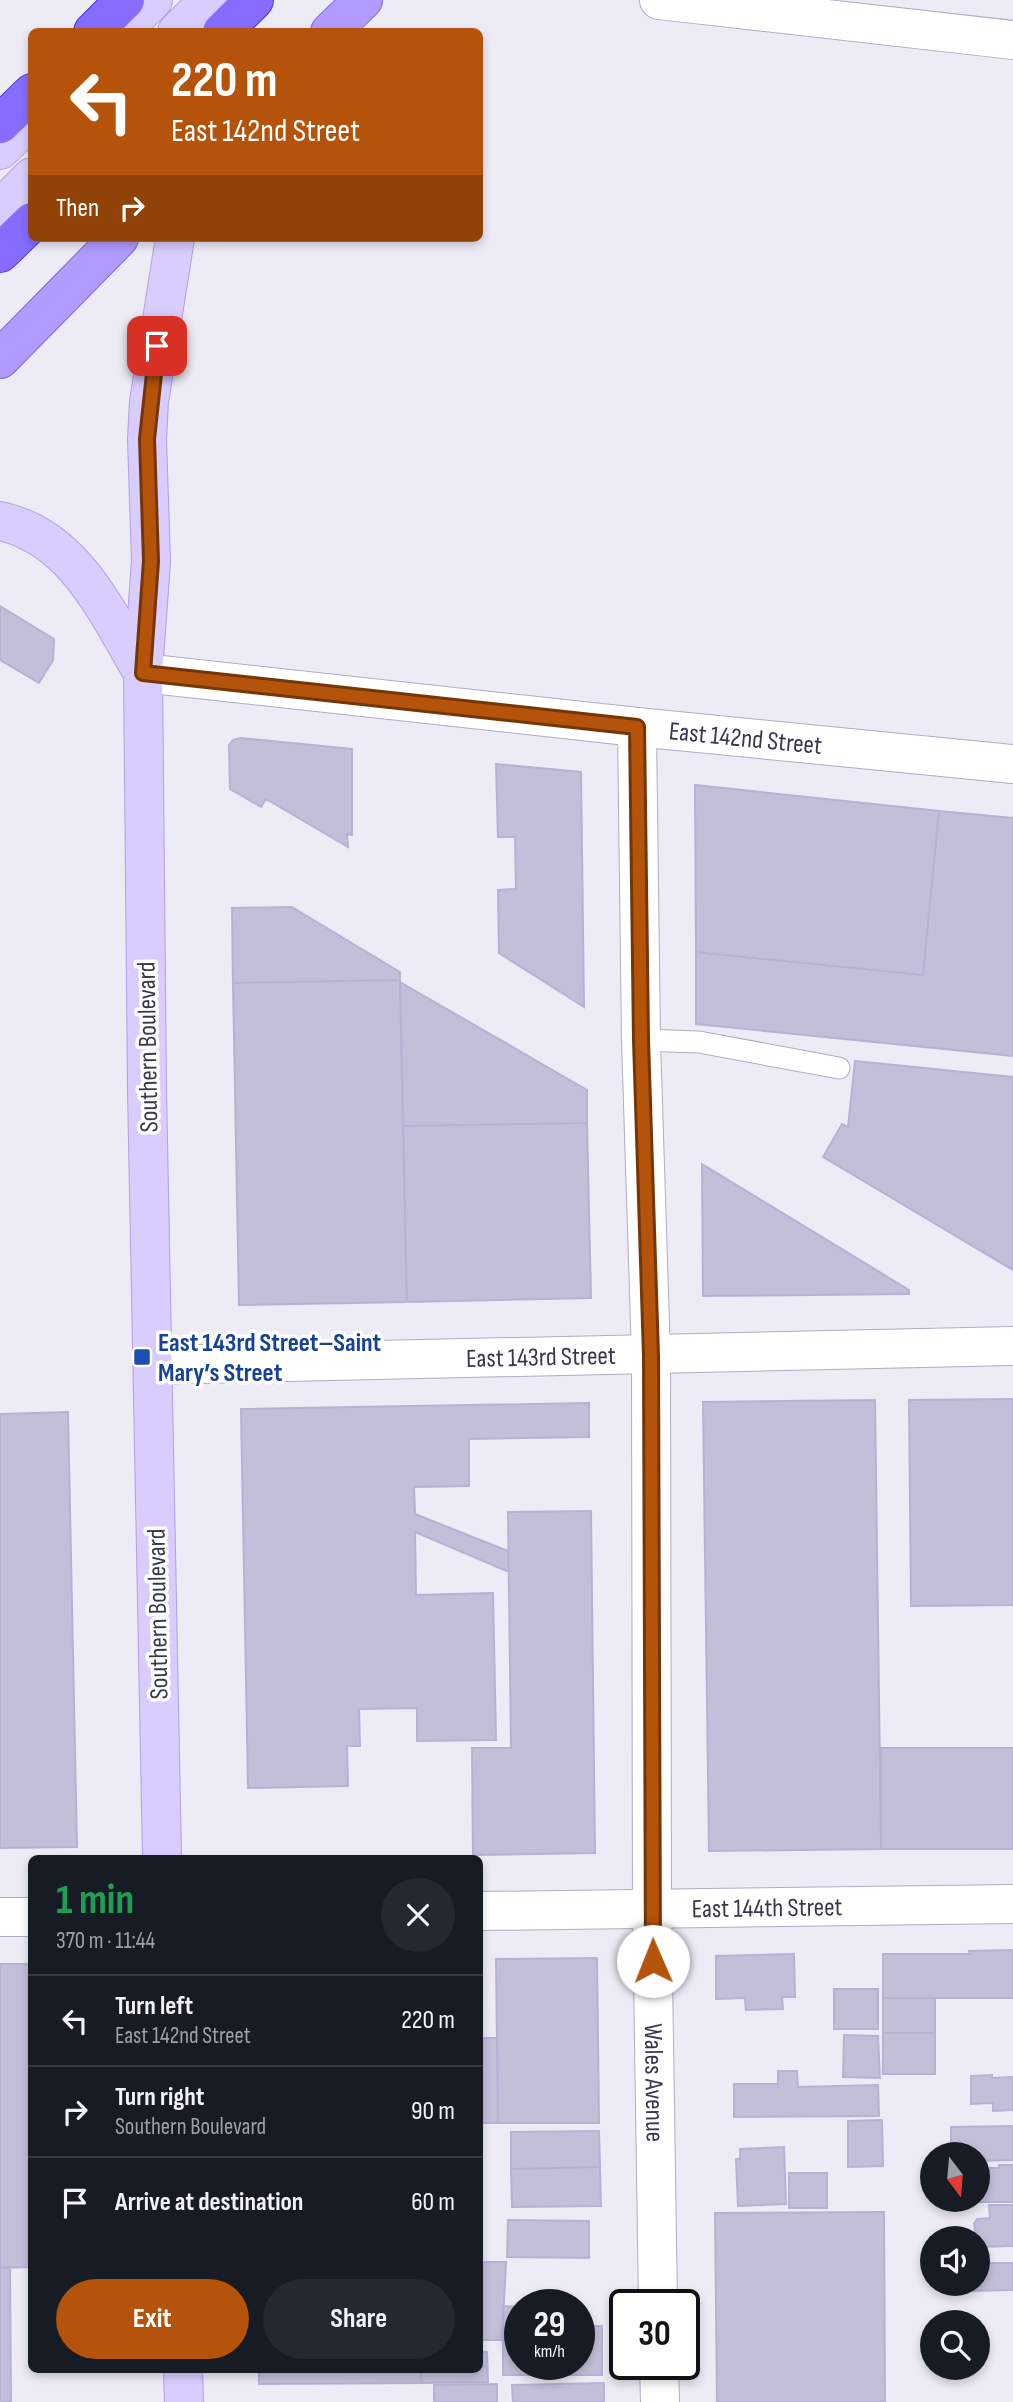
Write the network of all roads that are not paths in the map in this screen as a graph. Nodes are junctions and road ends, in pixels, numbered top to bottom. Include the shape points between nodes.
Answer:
1 (125, 0) edge
2 (153, 0) edge
3 (209, 0) edge
4 (254, 0) edge
5 (363, 0) edge
6 (659, 0) edge
7 (97, 28) edge
8 (124, 28) edge
9 (181, 28) edge
10 (226, 28) edge
11 (334, 28) edge
12 (1013, 40) edge
13 (28, 97) edge
14 (28, 123) edge
15 (0, 124) edge
16 (0, 150) edge
17 (28, 181) edge
18 (0, 209) edge
19 (28, 226) edge
20 (115, 242) edge
21 (174, 242) edge
22 (0, 253) edge
23 (0, 359) edge
24 (0, 520) edge
25 (143, 673) junction
26 (637, 727) junction
27 (1013, 764) edge
28 (641, 1040) junction
29 (839, 1068) dead end
30 (1013, 1346) edge
31 (651, 1356) junction
32 (153, 1365) junction
33 (162, 1855) edge
34 (1013, 1904) edge
35 (652, 1909) junction
36 (483, 1911) edge
37 (0, 1917) edge
38 (28, 1917) edge
39 (658, 2289) edge
40 (183, 2373) edge
41 (659, 2380) edge
42 (184, 2402) edge
43 (660, 2402) edge

1 - 7 highway
2 - 8 main road
3 - 9 main road
4 - 10 highway
5 - 11 main road
6 - 12 street
13 - 15 highway
14 - 16 main road
17 - 18 main road
19 - 22 highway
20 - 23 main road
21 - 25 main road, Southern Boulevard via 149,402 151,561
24 - 25 main road via 35,532 75,564
25 - 26 street, East 142nd Street
25 - 32 main road, Southern Boulevard
26 - 27 street, East 142nd Street
26 - 28 street, Wales Avenue
28 - 29 lane via 699,1042
28 - 31 street, Wales Avenue
30 - 31 street, East 143rd Street
31 - 32 street, East 143rd Street
31 - 35 street, Wales Avenue
32 - 33 main road, Southern Boulevard
34 - 35 street, East 144th Street
35 - 36 street, East 144th Street
35 - 39 street, Wales Avenue
37 - 38 street
40 - 42 main road
41 - 43 street

